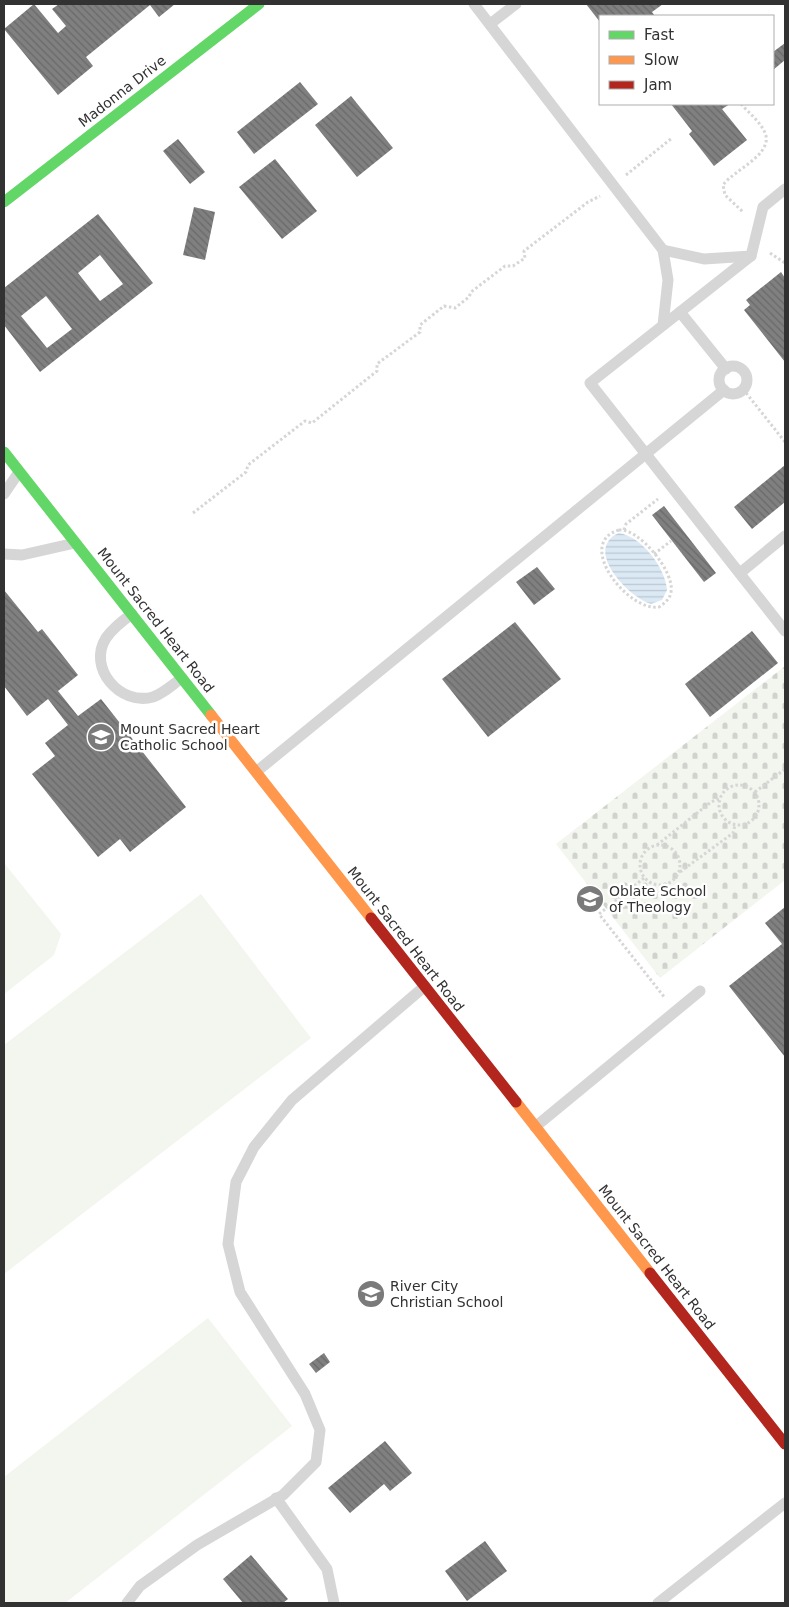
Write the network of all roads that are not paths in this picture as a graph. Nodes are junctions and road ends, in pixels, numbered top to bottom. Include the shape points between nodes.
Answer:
1 (259, 4) edge
2 (474, 4) edge
3 (516, 4) edge
4 (490, 24) junction
5 (785, 189) edge
6 (4, 202) edge
7 (663, 250) junction
8 (751, 256) junction
9 (680, 312) junction
10 (663, 325) junction
11 (726, 369) junction
12 (724, 390) junction
13 (4, 452) edge
14 (646, 454) junction
15 (19, 472) junction
16 (4, 494) edge
17 (785, 536) edge
18 (76, 543) junction
19 (4, 554) edge
20 (740, 573) junction
21 (132, 614) junction
22 (785, 631) edge
23 (182, 678) junction
24 (256, 772) junction
25 (425, 986) junction
26 (700, 990) dead end
27 (535, 1127) junction
28 (784, 1442) edge
29 (276, 1498) junction
30 (785, 1503) edge
31 (127, 1603) edge
32 (334, 1603) edge
33 (658, 1603) edge

1 - 6 street, Madonna Drive
2 - 4 lane
3 - 4 lane
4 - 7 lane
5 - 8 lane via 763,207
7 - 8 lane via 704,259
7 - 10 lane via 668,280
8 - 9 lane
9 - 10 lane
9 - 11 lane
10 - 14 lane via 590,383
11 - 12 lane via 720,376 720,386
11 - 12 lane via 736,367 747,379 743,389 734,394
12 - 14 lane
13 - 15 street, Mount Sacred Heart Road
14 - 20 lane
14 - 24 lane
15 - 16 lane
15 - 18 street, Mount Sacred Heart Road
17 - 20 lane
18 - 19 lane via 22,555
18 - 21 street, Mount Sacred Heart Road
20 - 22 lane
21 - 23 street, Mount Sacred Heart Road
21 - 23 lane via 116,626 106,639 101,654 102,670 110,684 137,698 153,697
23 - 24 street, Mount Sacred Heart Road
24 - 25 street, Mount Sacred Heart Road
25 - 27 street, Mount Sacred Heart Road
25 - 29 lane via 292,1100 254,1147 236,1182 228,1244 240,1292 305,1394 320,1430 316,1462
26 - 27 lane
27 - 28 street, Mount Sacred Heart Road
29 - 31 lane via 197,1545 140,1586
29 - 32 lane via 327,1569
30 - 33 lane

